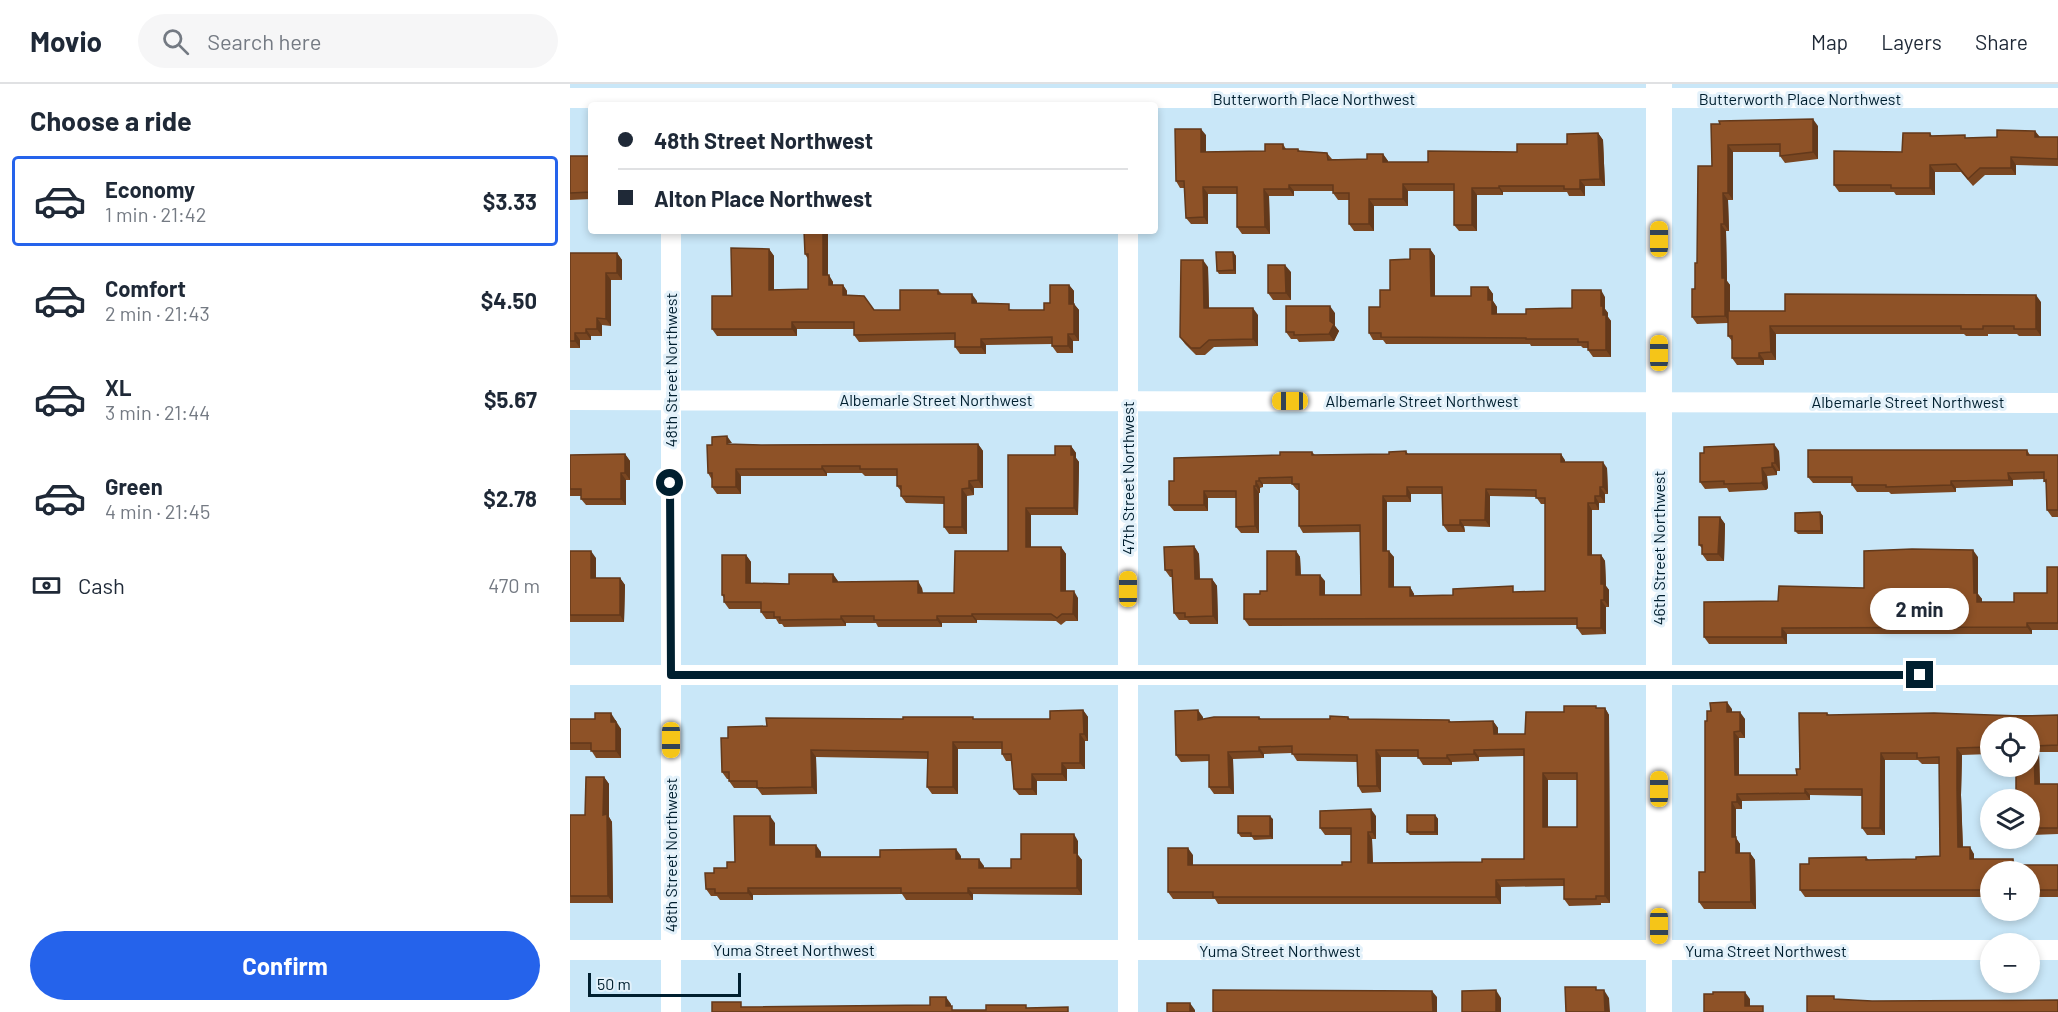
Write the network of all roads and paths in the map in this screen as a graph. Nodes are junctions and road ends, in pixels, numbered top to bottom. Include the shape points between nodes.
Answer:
1 (1659, 91) edge
2 (670, 96) edge
3 (1128, 96) edge
4 (570, 98) edge
5 (2058, 98) edge
6 (670, 234) edge
7 (1128, 234) edge
8 (570, 400) edge
9 (670, 400) junction
10 (1128, 400) junction
11 (1659, 401) junction
12 (2058, 403) edge
13 (1128, 674) junction
14 (570, 675) edge
15 (671, 675) junction
16 (1659, 675) junction
17 (2058, 675) edge
18 (570, 950) edge
19 (671, 950) junction
20 (2040, 950) edge
21 (2058, 950) edge
22 (1128, 951) junction
23 (1659, 951) junction
24 (1980, 951) edge
25 (671, 1012) edge
26 (1128, 1012) edge
27 (1659, 1012) edge

1 - 3 street, Butterworth Place Northwest
1 - 5 street, Butterworth Place Northwest
1 - 11 street, 46th Street Northwest
2 - 3 street, Butterworth Place Northwest
2 - 4 street, Butterworth Place Northwest
6 - 9 street, 48th Street Northwest
7 - 10 street, 47th Street Northwest
8 - 9 street, Albemarle Street Northwest
9 - 10 street, Albemarle Street Northwest
9 - 15 street, 48th Street Northwest
10 - 11 street, Albemarle Street Northwest
10 - 13 street, 47th Street Northwest
11 - 12 street, Albemarle Street Northwest
11 - 16 street, 46th Street Northwest
13 - 15 street
13 - 16 street
13 - 22 street, 47th Street Northwest
14 - 15 street
15 - 19 street, 48th Street Northwest
16 - 17 street
16 - 23 street, 46th Street Northwest
18 - 19 street, Yuma Street Northwest
19 - 22 street, Yuma Street Northwest
19 - 25 street, 48th Street Northwest
20 - 21 street
22 - 23 street, Yuma Street Northwest
22 - 26 street, 47th Street Northwest
23 - 24 street, Yuma Street Northwest
23 - 27 street, 46th Street Northwest

